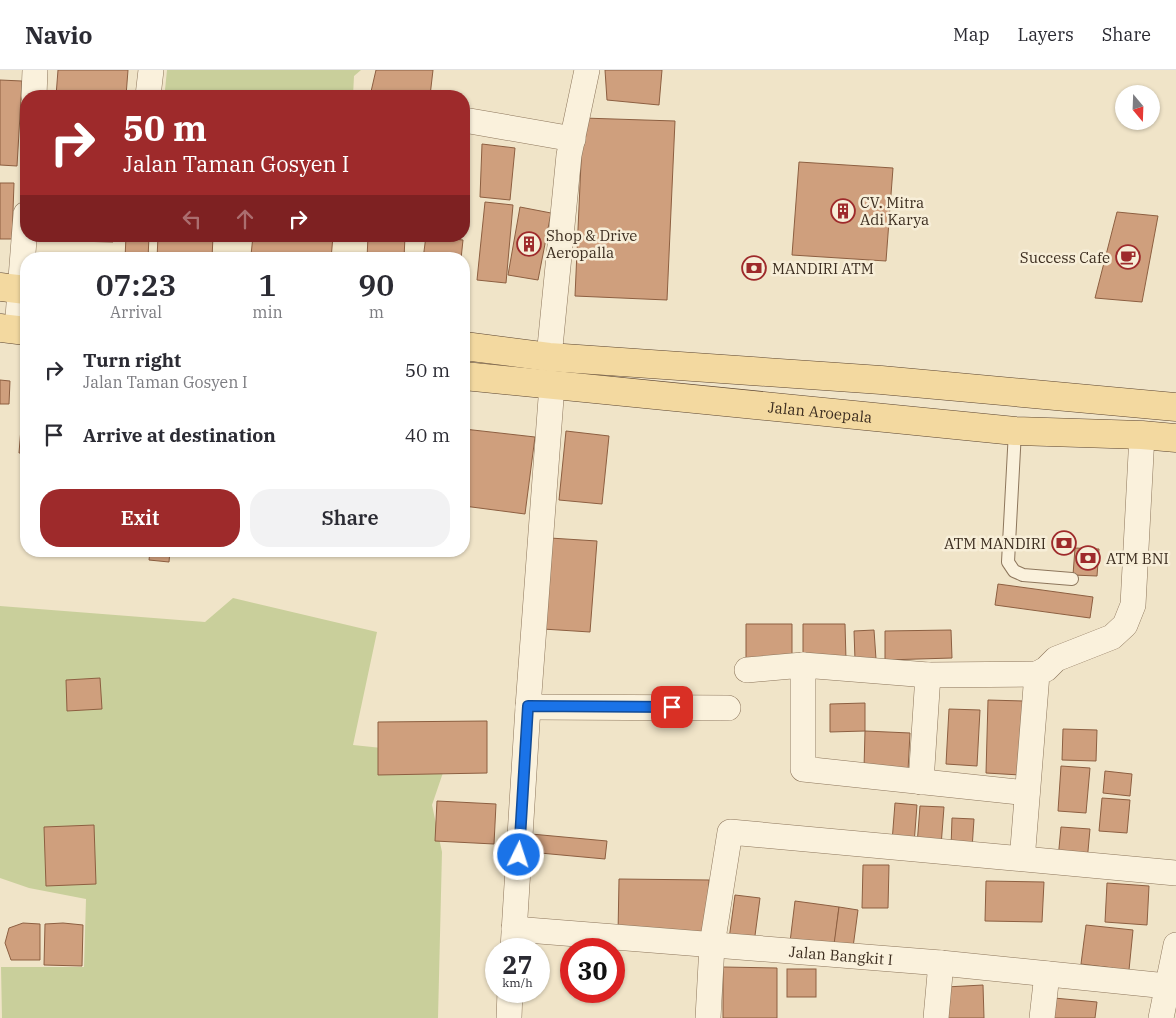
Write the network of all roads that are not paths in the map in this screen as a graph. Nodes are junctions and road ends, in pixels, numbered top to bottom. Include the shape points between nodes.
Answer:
1 (35, 70) edge
2 (151, 70) edge
3 (587, 70) edge
4 (34, 90) edge
5 (149, 90) edge
6 (470, 121) edge
7 (573, 139) junction
8 (20, 259) edge
9 (16, 289) edge
10 (14, 330) edge
11 (470, 347) edge
12 (549, 356) junction
13 (470, 377) edge
14 (881, 380) junction
15 (552, 385) junction
16 (1176, 407) edge
17 (876, 416) junction
18 (1015, 431) junction
19 (1142, 435) junction
20 (1176, 438) edge
21 (1072, 579) dead end
22 (803, 665) junction
23 (747, 670) dead end
24 (1037, 674) junction
25 (928, 675) junction
26 (528, 706) junction
27 (728, 708) dead end
28 (922, 782) junction
29 (1027, 793) junction
30 (1023, 848) dead end
31 (1176, 873) edge
32 (513, 938) edge
33 (550, 940) edge
34 (1176, 944) edge
35 (712, 945) junction
36 (941, 963) junction
37 (1047, 974) junction
38 (1167, 986) junction
39 (510, 1003) edge
40 (509, 1018) edge
41 (708, 1018) edge
42 (936, 1018) edge
43 (1042, 1018) edge
44 (1161, 1018) edge

1 - 4 street
2 - 5 street
3 - 7 street
6 - 7 street
7 - 12 street
8 - 9 street
9 - 10 street
11 - 12 main road
12 - 14 main road
13 - 15 main road, Jalan Aroepala
14 - 16 main road
14 - 17 main road
15 - 17 main road, Jalan Aroepala
15 - 26 street
17 - 18 main road, Jalan Aroepala
18 - 19 main road, Jalan Aroepala
18 - 21 lane via 1008,562 1014,571 1023,575
19 - 20 main road, Jalan Aroepala
19 - 24 street via 1133,605 1125,625 1112,637 1056,659
22 - 23 street
22 - 25 street
22 - 28 street via 803,769
24 - 25 street
24 - 29 street
25 - 28 street
26 - 27 street
26 - 32 street
28 - 29 street
29 - 30 street
31 - 35 street via 730,832
33 - 35 street, Jalan Bangkit I
34 - 38 street
35 - 36 street, Jalan Bangkit I
35 - 41 street
36 - 37 street, Jalan Bangkit I
36 - 42 street
37 - 38 street, Jalan Bangkit I
37 - 43 street
38 - 44 street
39 - 40 street

